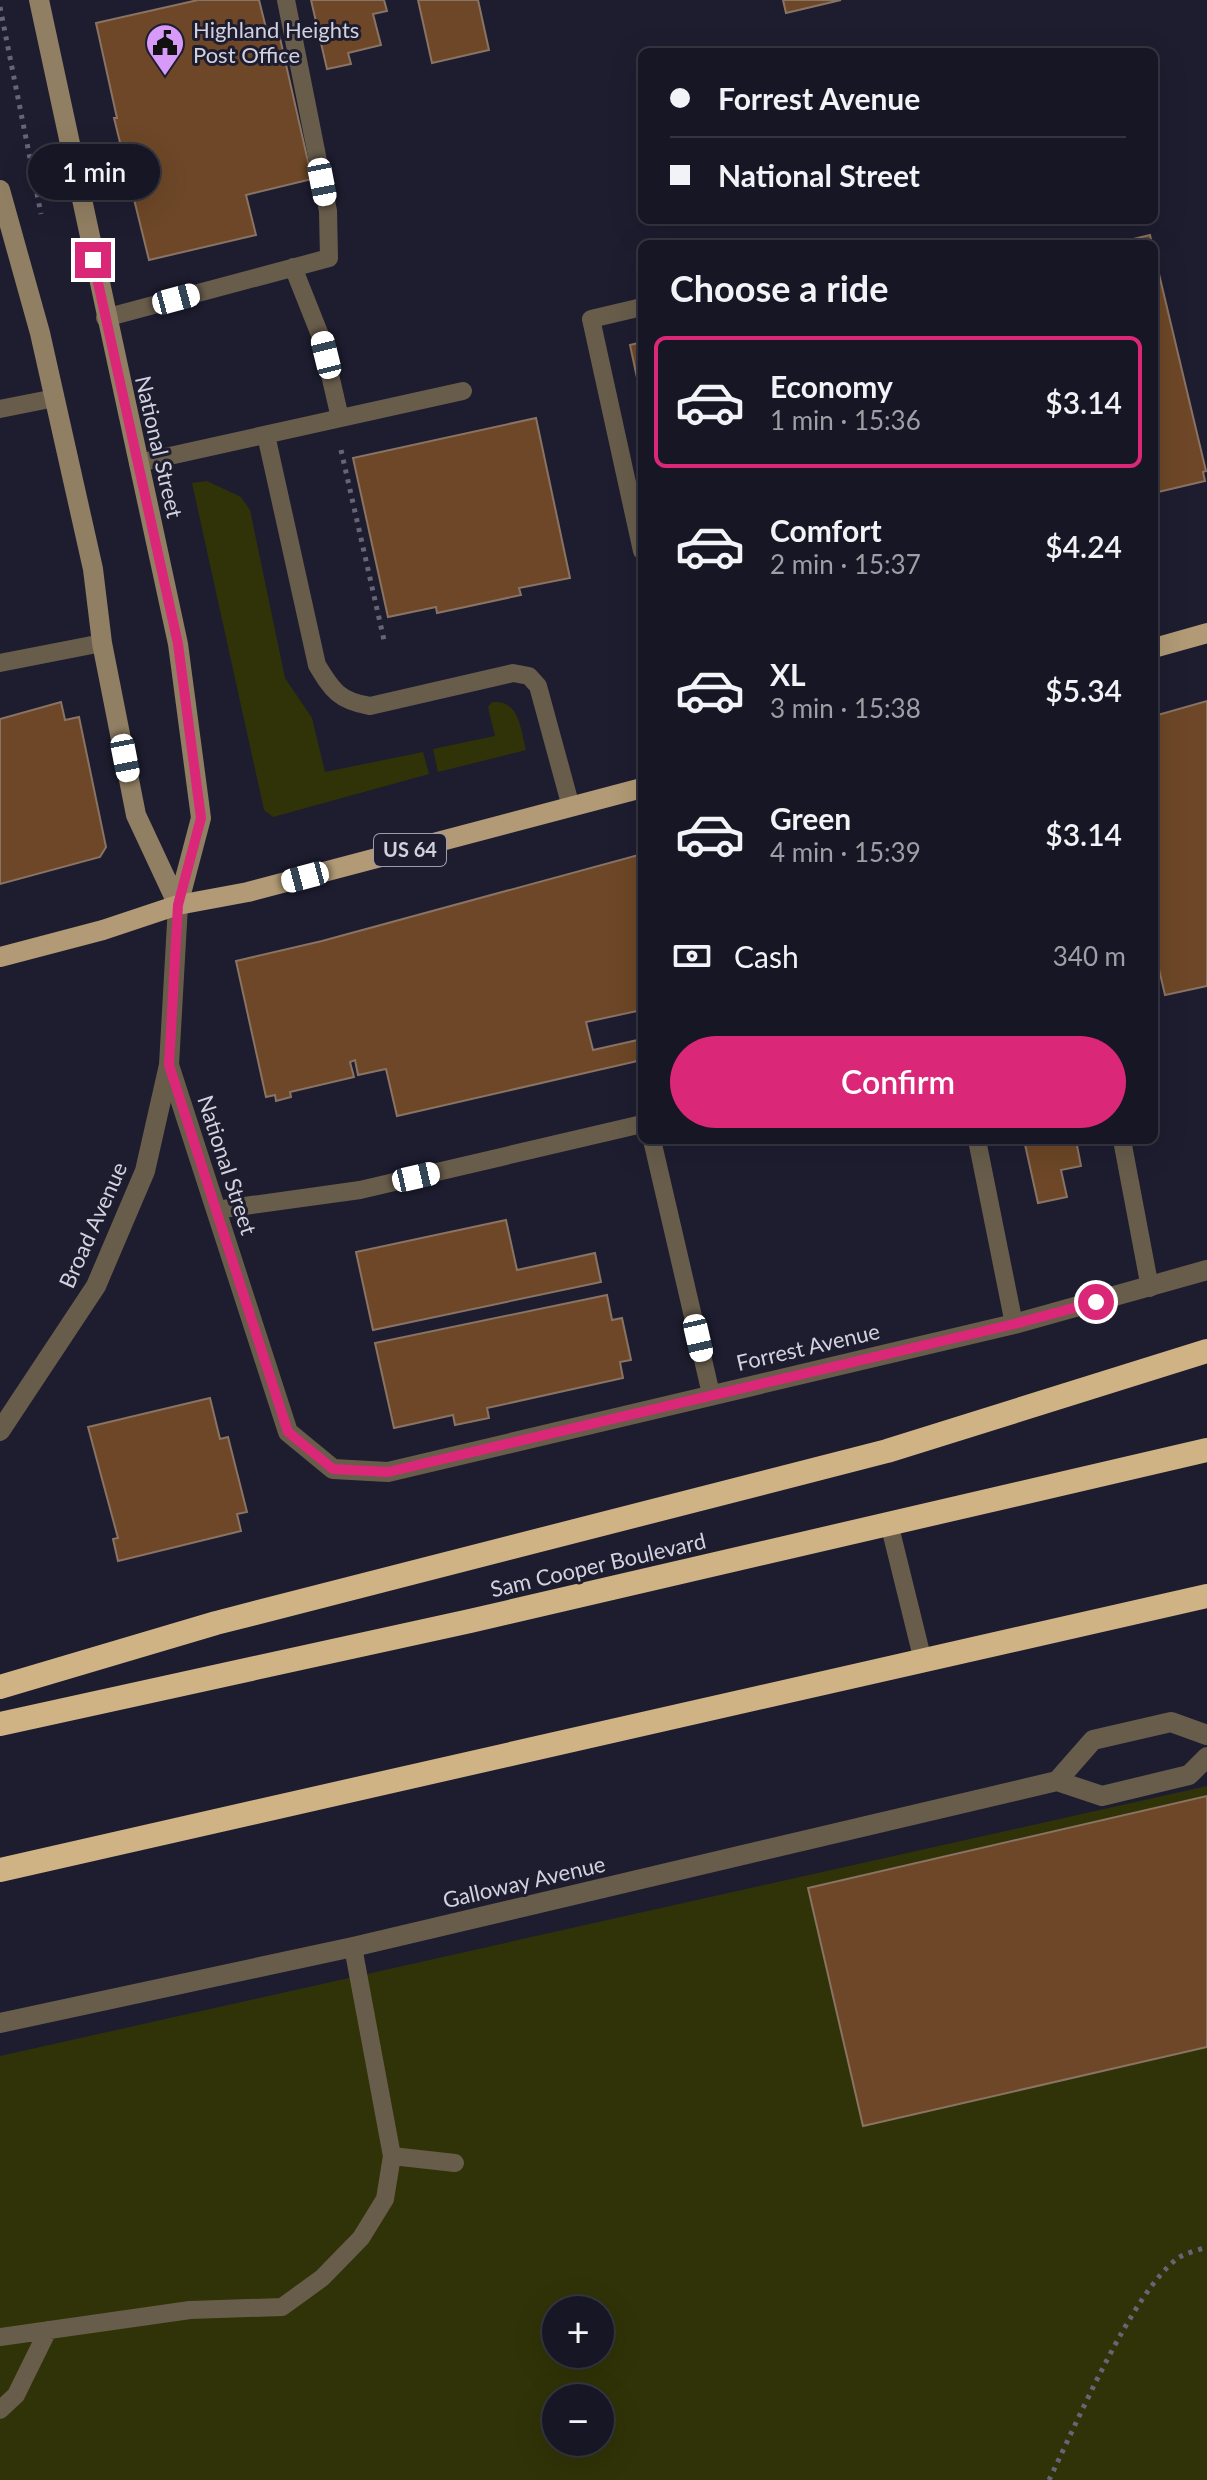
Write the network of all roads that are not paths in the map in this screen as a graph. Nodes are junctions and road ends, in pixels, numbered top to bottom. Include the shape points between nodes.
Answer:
1 (39, 0) edge
2 (286, 0) edge
3 (0, 190) edge
4 (293, 267) junction
5 (638, 308) edge
6 (105, 318) junction
7 (463, 391) dead end
8 (55, 398) junction
9 (0, 409) edge
10 (340, 418) junction
11 (266, 435) junction
12 (138, 463) junction
13 (638, 533) edge
14 (1207, 633) edge
15 (102, 643) junction
16 (1158, 647) edge
17 (0, 663) edge
18 (638, 789) edge
19 (571, 807) junction
20 (178, 905) junction
21 (0, 957) edge
22 (169, 1065) junction
23 (638, 1125) edge
24 (653, 1144) edge
25 (978, 1144) edge
26 (1123, 1144) edge
27 (216, 1210) junction
28 (1207, 1270) edge
29 (1150, 1288) junction
30 (1014, 1324) junction
31 (1207, 1351) edge
32 (711, 1394) junction
33 (0, 1431) edge
34 (288, 1432) joint
35 (1207, 1450) edge
36 (889, 1523) junction
37 (1207, 1596) edge
38 (923, 1661) junction
39 (0, 1687) edge
40 (0, 1724) edge
41 (1207, 1735) edge
42 (1207, 1757) edge
43 (1057, 1781) junction
44 (0, 1870) edge
45 (353, 1947) junction
46 (0, 2023) edge
47 (392, 2156) junction
48 (455, 2163) dead end
49 (48, 2330) junction
50 (0, 2337) edge
51 (0, 2410) edge

1 - 6 main road, National Street
2 - 4 lane via 328,211 329,258
3 - 8 main road, National Street
4 - 6 lane
4 - 10 lane via 322,340
5 - 13 lane via 591,319
6 - 12 main road, National Street
7 - 10 lane
8 - 9 lane
8 - 15 main road, National Street via 93,569
10 - 11 lane
11 - 12 lane
11 - 19 lane via 317,665 330,687 349,703 370,706 513,673 529,676 538,686
12 - 20 main road, National Street via 178,644 201,818
14 - 16 main road
15 - 17 lane
15 - 20 main road, National Street via 136,815
18 - 19 main road, US 64
19 - 20 main road, US 64 via 248,892
20 - 21 main road, US 64
20 - 22 street, National Street
22 - 27 street, National Street
22 - 33 street, Broad Avenue via 145,1171 96,1286
23 - 27 lane via 360,1190
24 - 32 lane
25 - 30 lane
26 - 29 lane
27 - 34 street, National Street
28 - 29 street, Forrest Avenue
29 - 30 street, Forrest Avenue
30 - 32 street, Forrest Avenue
31 - 39 highway via 887,1451 216,1623
32 - 34 street, Forrest Avenue via 388,1472 333,1469
35 - 36 highway, Sam Cooper Boulevard
36 - 38 lane
36 - 40 highway, Sam Cooper Boulevard
37 - 38 highway
38 - 44 highway
41 - 43 street via 1171,1722 1093,1740
42 - 43 street via 1189,1775 1102,1796
43 - 45 street, Galloway Avenue
45 - 46 street, Galloway Avenue
45 - 47 lane
47 - 48 lane
47 - 49 lane via 385,2199 361,2238 322,2278 282,2307 190,2310
49 - 50 lane
49 - 51 lane via 16,2395

